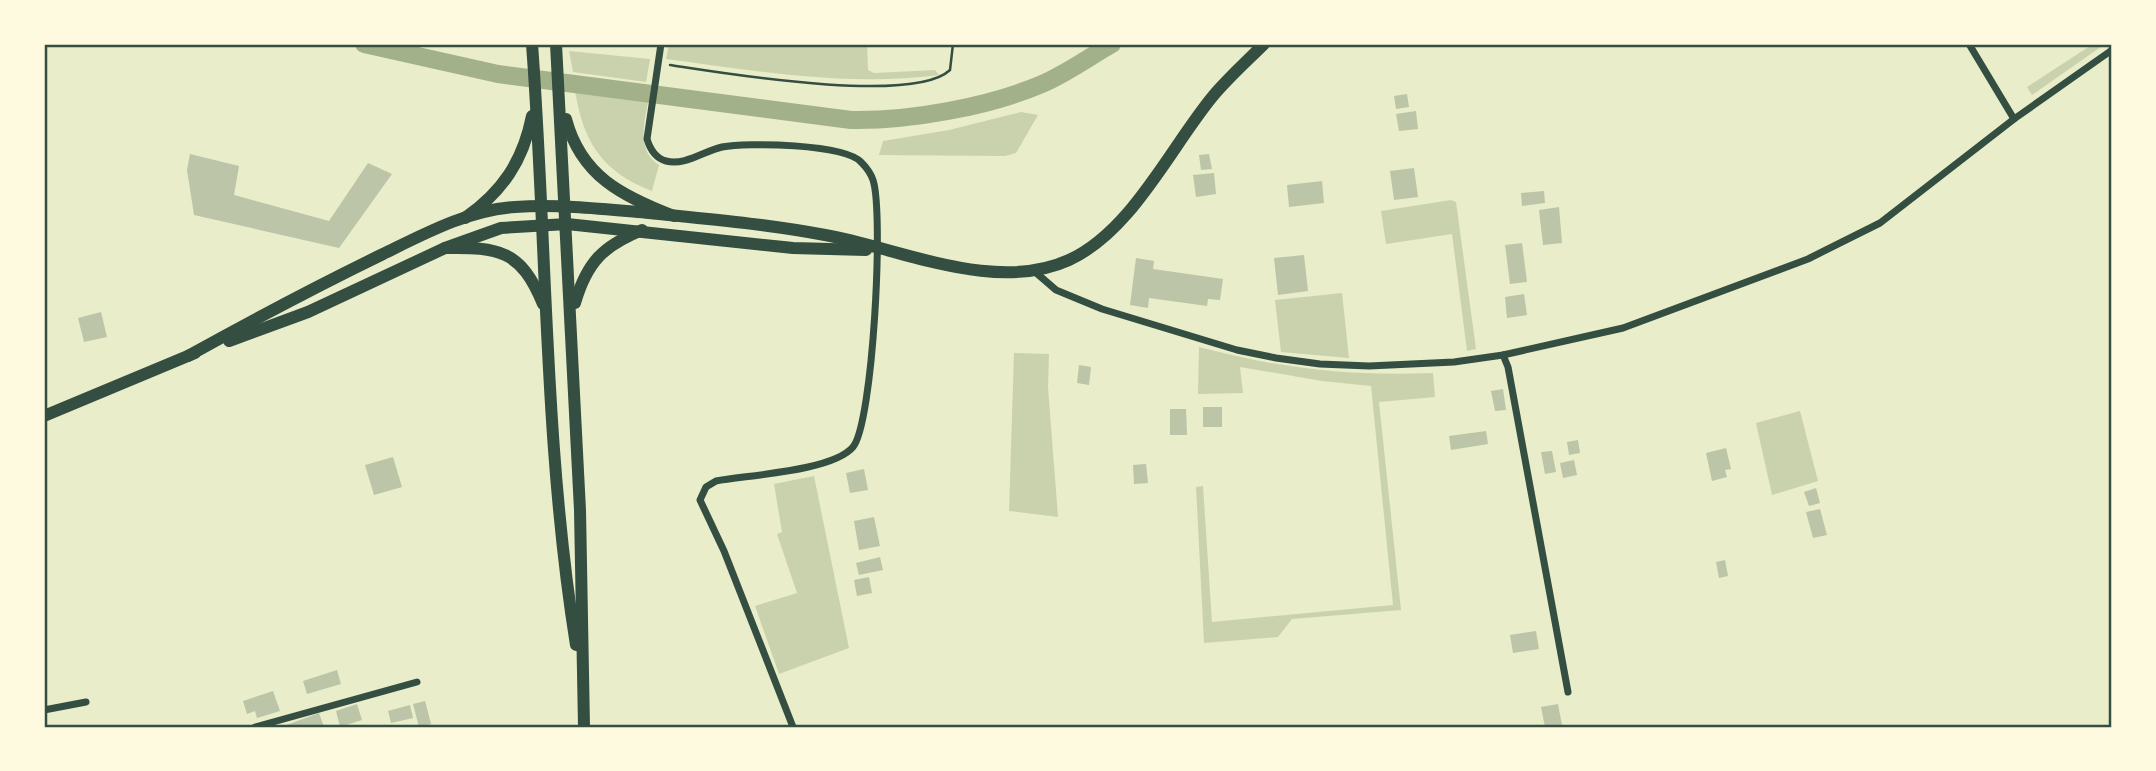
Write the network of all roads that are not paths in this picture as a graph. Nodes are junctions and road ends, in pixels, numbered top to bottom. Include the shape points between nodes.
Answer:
1 (532, 44) edge
2 (556, 44) edge
3 (661, 44) edge
4 (1264, 44) edge
5 (1969, 44) edge
6 (2112, 50) edge
7 (559, 95) junction
8 (536, 98) junction
9 (2014, 119) junction
10 (542, 206) junction
11 (567, 206) junction
12 (674, 216) junction
13 (465, 218) junction
14 (543, 224) junction
15 (567, 224) junction
16 (642, 230) junction
17 (445, 248) junction
18 (876, 250) junction
19 (1033, 270) junction
20 (546, 310) junction
21 (572, 313) junction
22 (1503, 355) junction
23 (188, 356) junction
24 (44, 416) edge
25 (416, 682) dead end
26 (583, 687) junction
27 (1568, 692) dead end
28 (86, 702) dead end
29 (44, 710) edge
30 (255, 727) edge
31 (584, 727) edge
32 (793, 727) edge

1 - 8 main road
2 - 7 main road
3 - 18 street via 647,139 650,150 665,161 678,162 742,144 836,151 860,160 873,181
4 - 19 main road via 1214,95 1103,239 1069,260
5 - 9 street
6 - 9 street
7 - 11 main road
7 - 12 main road via 573,139 589,168 612,189
8 - 10 main road
8 - 13 main road via 527,142 510,176
9 - 22 street via 1880,223 1808,259 1623,328
10 - 11 main road
10 - 13 main road
10 - 14 main road
11 - 12 main road
11 - 15 main road
12 - 18 main road via 814,233
13 - 23 main road via 310,289
14 - 15 main road
14 - 17 main road via 501,229
14 - 20 main road
15 - 16 main road
15 - 21 main road
16 - 18 main road via 793,248
16 - 21 main road via 618,240 594,260
17 - 20 main road via 485,247 516,259 535,282
17 - 23 main road via 308,312
18 - 19 main road via 983,271
18 - 32 street via 868,393 853,447 834,461 716,481 706,487 700,500
19 - 22 street via 1056,290 1102,309 1276,358 1368,366
20 - 26 main road via 565,578
21 - 26 main road
22 - 27 street
23 - 24 main road
25 - 30 street
26 - 31 main road
28 - 29 street

